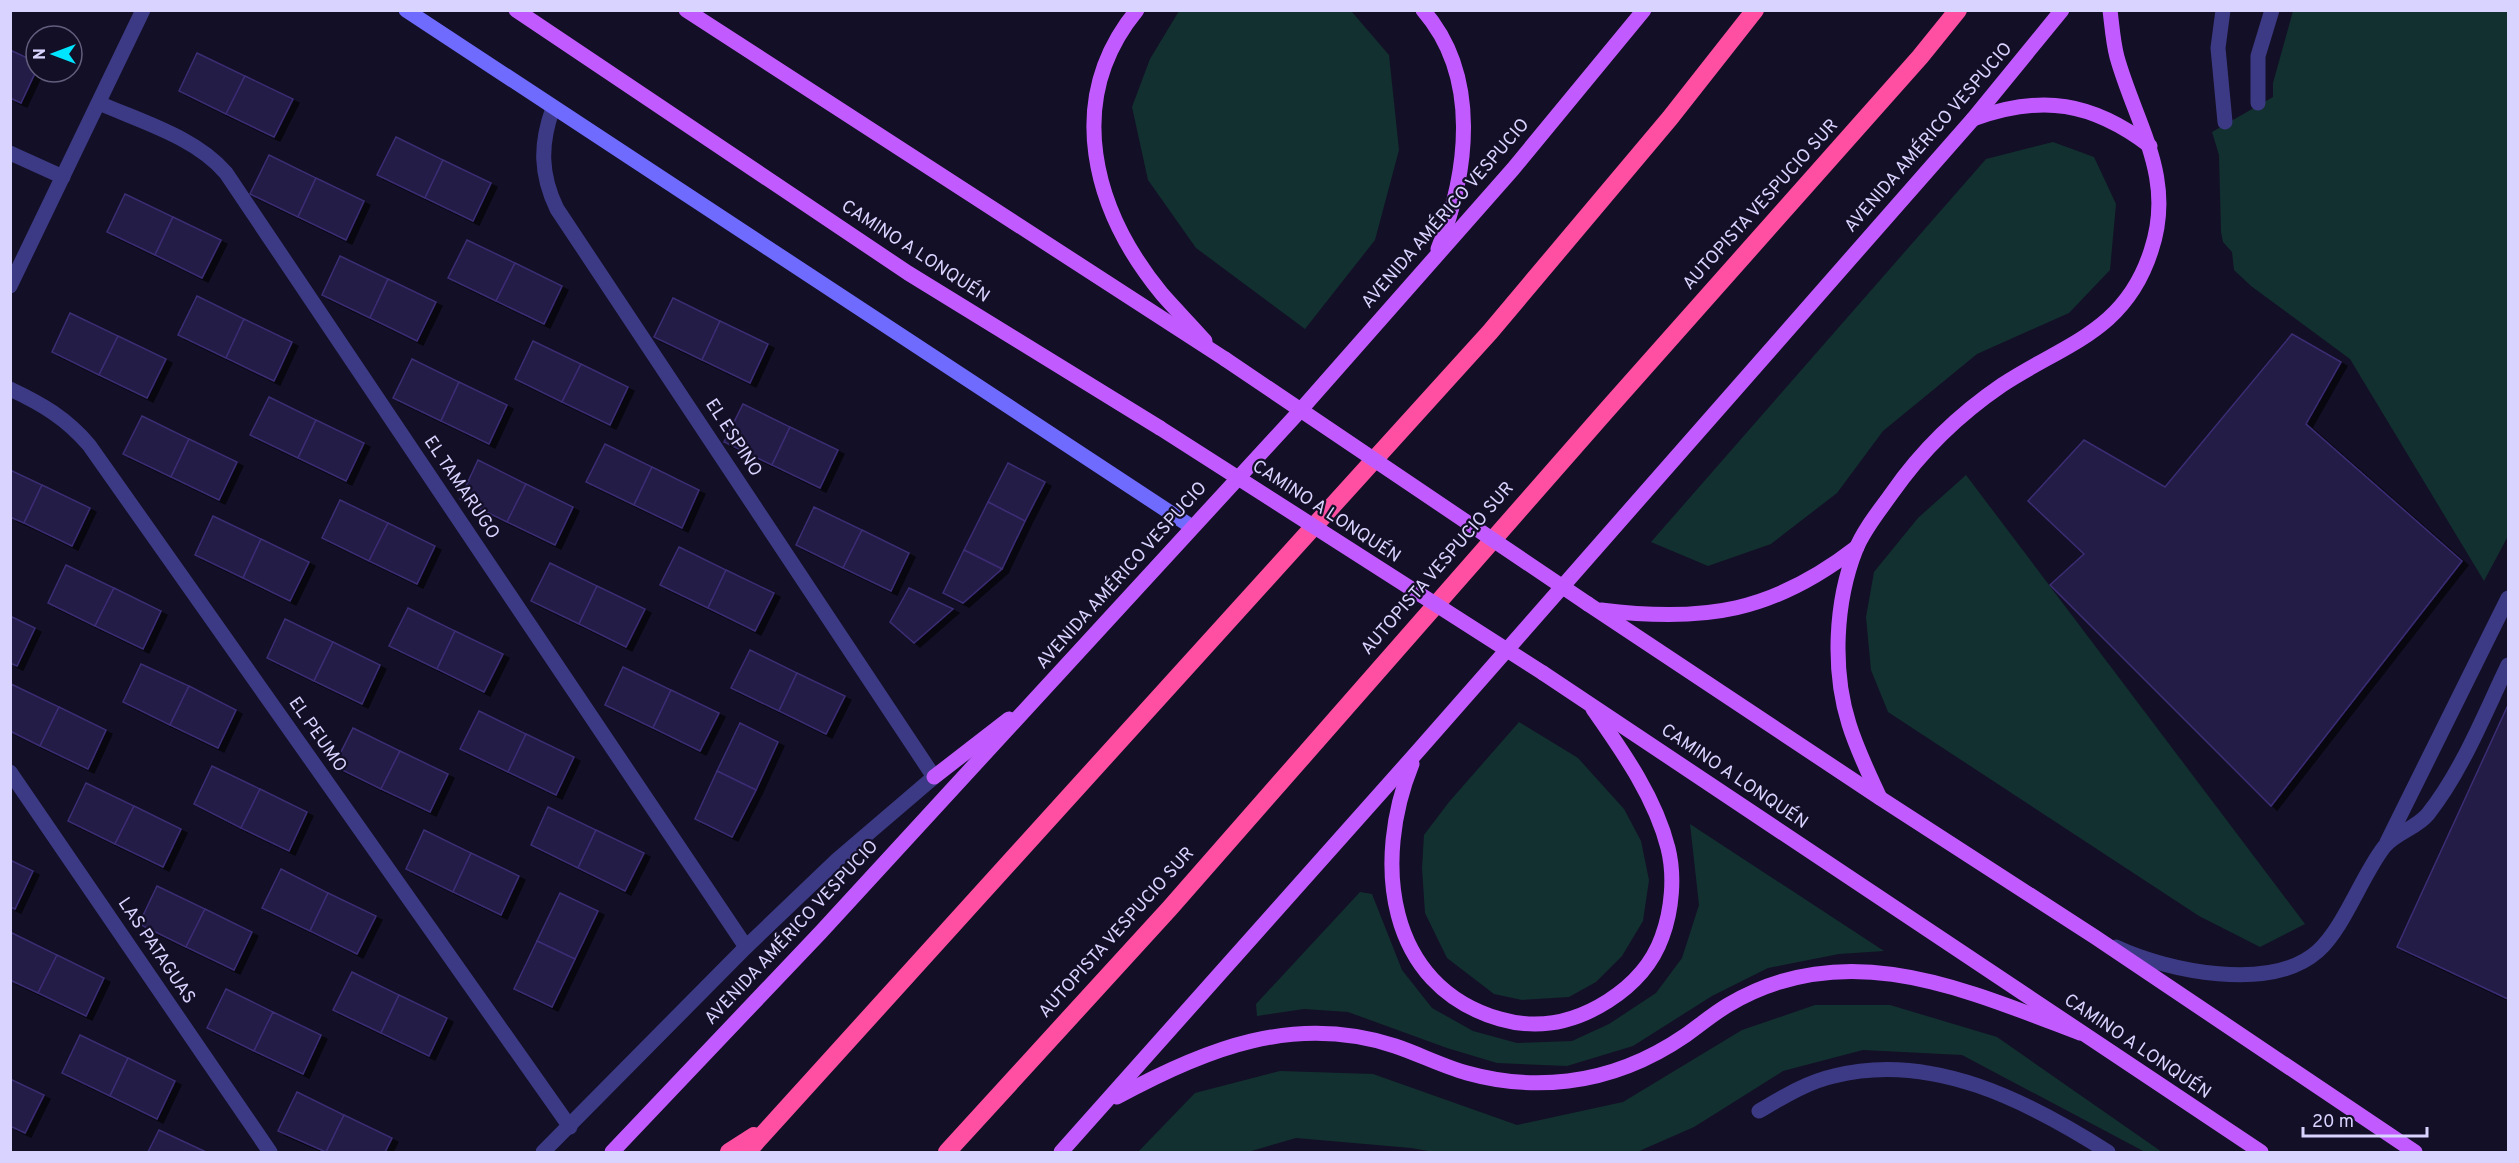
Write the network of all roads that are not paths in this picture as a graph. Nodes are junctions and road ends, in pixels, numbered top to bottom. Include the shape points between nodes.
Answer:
1 (143, 10) edge
2 (406, 10) edge
3 (516, 10) edge
4 (686, 10) edge
5 (1137, 10) edge
6 (1422, 10) edge
7 (1644, 10) edge
8 (1755, 10) edge
9 (1958, 10) edge
10 (2062, 10) edge
11 (2110, 10) edge
12 (2223, 10) edge
13 (2272, 10) edge
14 (99, 103) junction
15 (2258, 103) dead end
16 (553, 108) junction
17 (1973, 119) junction
18 (2225, 122) dead end
19 (2151, 146) junction
20 (10, 153) edge
21 (63, 177) junction
22 (1434, 258) junction
23 (10, 286) edge
24 (1221, 357) junction
25 (10, 389) edge
26 (1192, 527) junction
27 (1857, 547) junction
28 (2508, 598) edge
29 (1593, 607) junction
30 (2508, 665) edge
31 (1040, 695) junction
32 (1588, 702) junction
33 (1418, 751) junction
34 (10, 772) edge
35 (934, 777) junction
36 (1880, 798) junction
37 (2385, 845) junction
38 (2095, 937) junction
39 (746, 947) junction
40 (2080, 1033) junction
41 (1107, 1103) junction
42 (1759, 1111) dead end
43 (780, 1118) junction
44 (570, 1127) junction
45 (270, 1152) edge
46 (543, 1152) edge
47 (612, 1152) edge
48 (729, 1152) edge
49 (747, 1152) edge
50 (947, 1152) edge
51 (1061, 1152) edge
52 (2108, 1152) edge
53 (2261, 1152) edge
54 (2415, 1152) edge

1 - 14 street
2 - 16 street
3 - 32 main road, CAMINO A LONQUÉN, bridge via 908,273 1160,428
4 - 24 main road
5 - 24 main road via 1106,59 1096,91 1094,152 1100,179 1121,231 1162,293
6 - 22 main road via 1453,61 1463,113 1460,179
7 - 22 main road, AVENIDA AMÉRICO VESPUCIO
8 - 43 highway via 1671,118 1490,332
9 - 50 highway, AUTOPISTA VESPUCIO SUR via 1170,908
10 - 17 main road, AVENIDA AMÉRICO VESPUCIO
11 - 19 main road via 2118,57
12 - 18 street via 2218,48
13 - 15 street via 2258,56
14 - 21 street
14 - 39 street, EL TAMARUGO via 208,154 226,173
16 - 26 street
16 - 35 street, EL ESPINO via 542,151 548,191 557,208
17 - 19 main road via 2025,104 2052,104 2104,117
17 - 33 main road, AVENIDA AMÉRICO VESPUCIO
19 - 27 main road via 2157,172 2158,225 2141,276 2127,299 2087,337 1967,409 1915,462
20 - 21 street
21 - 23 street
22 - 26 main road, AVENIDA AMÉRICO VESPUCIO
24 - 29 main road, bridge
25 - 44 street, EL PEUMO via 59,414 89,445
26 - 31 main road, AVENIDA AMÉRICO VESPUCIO
27 - 29 main road via 1802,584 1741,608 1701,615 1661,615
27 - 36 main road via 1840,618 1842,688 1848,722
28 - 37 street
29 - 36 main road
30 - 37 street via 2457,767 2427,815
31 - 35 main road
31 - 47 main road, AVENIDA AMÉRICO VESPUCIO
32 - 33 main road via 1618,745 1656,813 1668,849 1671,904 1656,954 1642,973 1595,1009 1568,1020 1522,1023 1486,1015 1448,993 1414,957 1395,906 1392,845 1405,781
32 - 40 main road, CAMINO A LONQUÉN
33 - 41 main road, AVENIDA AMÉRICO VESPUCIO
34 - 45 street, LAS PATAGUAS
35 - 39 street, AVENIDA AMÉRICO VESPUCIO via 837,860
36 - 38 main road
37 - 38 street via 2326,941 2304,961 2289,967 2253,973 2171,966
38 - 54 main road
39 - 44 street, AVENIDA AMÉRICO VESPUCIO
40 - 41 main road via 1916,978 1885,971 1824,971 1789,977 1756,989 1659,1052 1631,1065 1570,1081 1503,1081 1354,1036 1289,1034 1257,1038 1202,1056
40 - 53 main road, CAMINO A LONQUÉN
41 - 51 main road, AVENIDA AMÉRICO VESPUCIO
42 - 52 street via 1832,1076 1886,1069 1916,1070 1991,1090 2036,1109
43 - 48 highway
43 - 49 highway
44 - 46 street, AVENIDA AMÉRICO VESPUCIO

